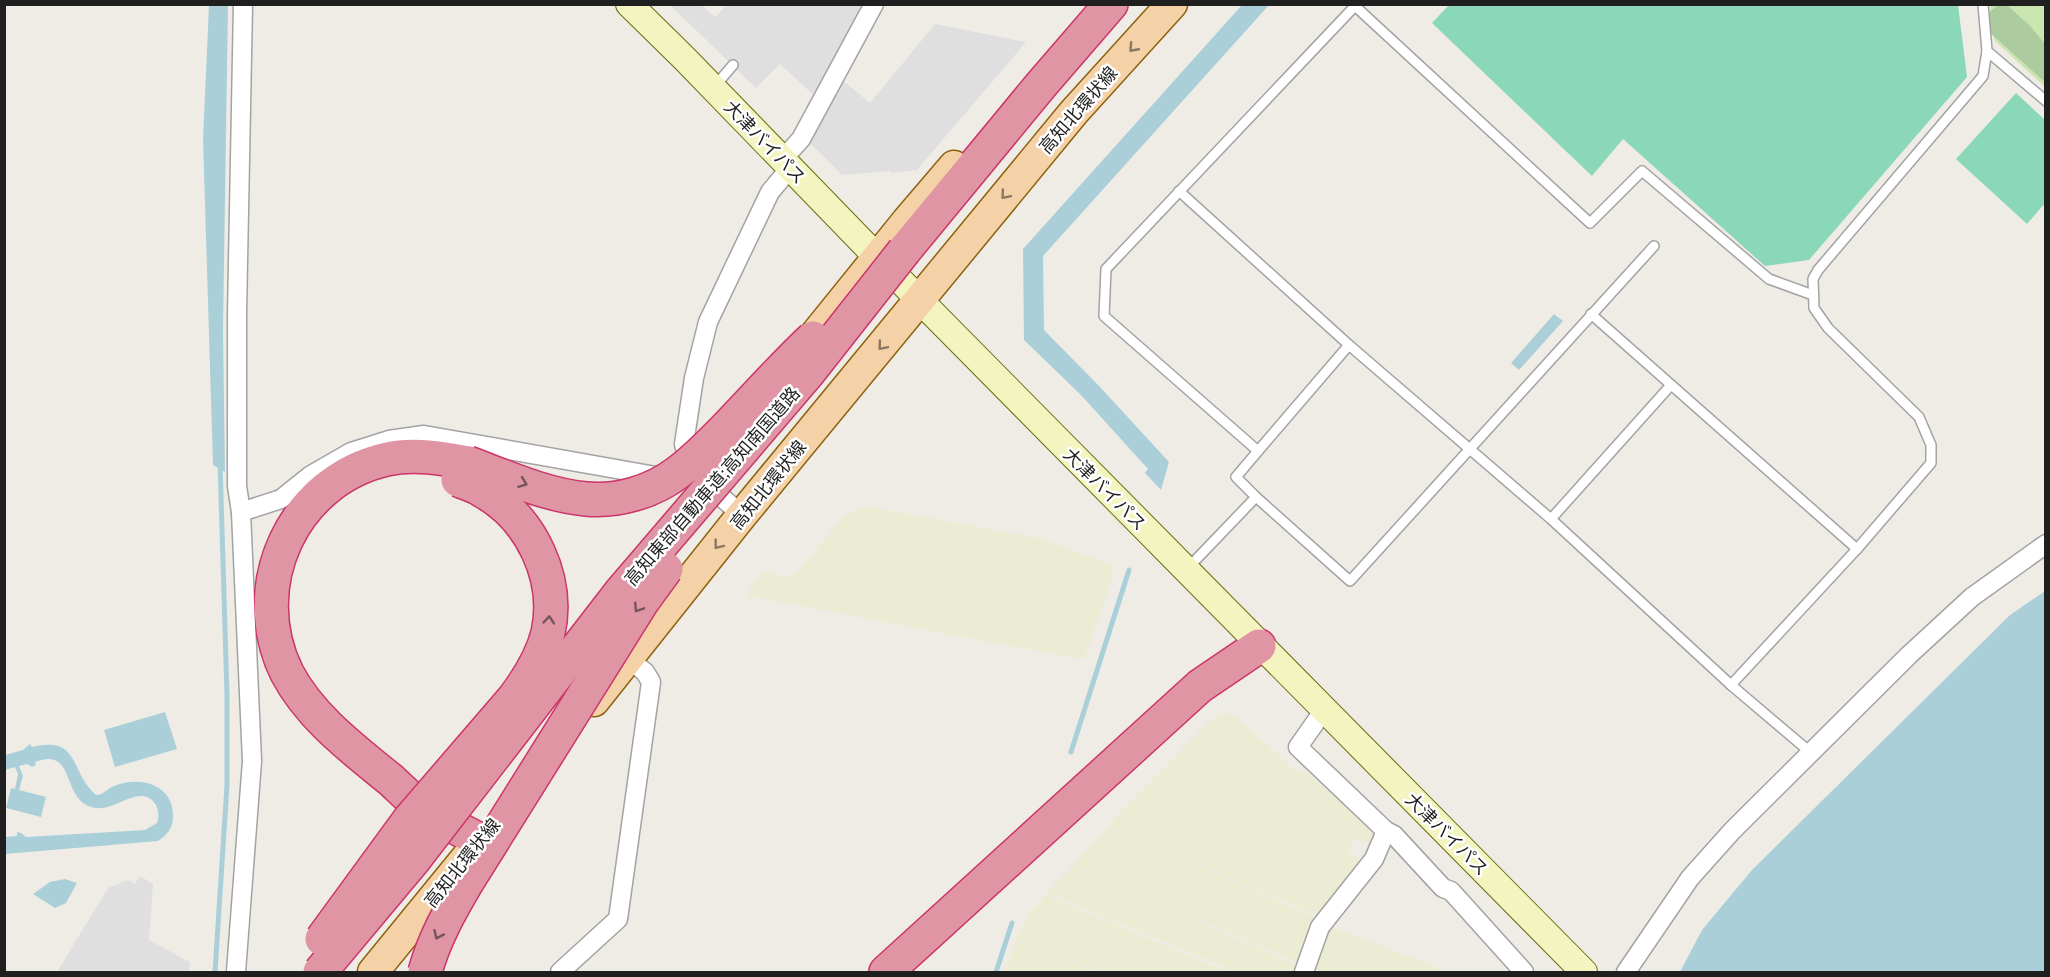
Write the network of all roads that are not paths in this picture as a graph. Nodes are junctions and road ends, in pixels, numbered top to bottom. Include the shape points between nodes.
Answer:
1 (243, 4) edge
2 (874, 4) edge
3 (1094, 4) edge
4 (1111, 4) edge
5 (1983, 4) edge
6 (1164, 7) edge
7 (639, 11) edge
8 (1988, 51) junction
9 (733, 65) dead end
10 (713, 87) junction
11 (2046, 101) edge
12 (786, 164) junction
13 (1179, 191) junction
14 (1654, 246) dead end
15 (890, 254) junction
16 (1813, 295) junction
17 (920, 301) junction
18 (1591, 314) junction
19 (1349, 345) junction
20 (808, 373) junction
21 (1671, 385) junction
22 (1470, 447) junction
23 (1258, 451) junction
24 (463, 471) junction
25 (694, 485) junction
26 (1256, 497) junction
27 (241, 512) junction
28 (742, 515) junction
29 (1551, 519) junction
30 (2046, 544) edge
31 (1857, 549) junction
32 (1185, 571) junction
33 (584, 625) junction
34 (1258, 646) junction
35 (628, 659) junction
36 (1731, 685) junction
37 (1324, 710) junction
38 (1810, 752) junction
39 (437, 806) junction
40 (1386, 831) junction
41 (481, 841) junction
42 (236, 972) edge
43 (300, 972) edge
44 (320, 972) edge
45 (373, 972) edge
46 (426, 972) edge
47 (560, 972) edge
48 (886, 972) edge
49 (912, 972) edge
50 (1304, 972) edge
51 (1524, 972) edge
52 (1584, 972) edge
53 (1626, 972) edge

1 - 27 street via 237,314 237,486
2 - 12 street
3 - 15 main road
4 - 15 highway, 高知東部自動車道;高知南国道路
5 - 8 lane
6 -> 17 main road, 高知北環状線
7 - 10 main road, 大津バイパス
8 - 11 lane
8 - 16 lane via 1983,76 1818,270 1813,279
9 - 10 lane
10 - 12 main road, 大津バイパス
12 - 15 main road, 大津バイパス
12 - 25 street via 708,322 684,444
13 - 16 lane via 1355,6 1590,223 1642,171 1769,279
13 - 19 lane
13 - 23 lane via 1106,269 1104,316
14 - 18 lane
15 - 17 main road, 大津バイパス
15 - 20 highway, 高知東部自動車道;高知南国道路, bridge
24 -> 15 highway, bridge via 587,499 610,500 655,486 677,474 711,443
15 - 25 main road
16 - 31 lane via 1814,308 1828,328 1919,417 1931,445 1930,463
17 -> 28 main road, 高知北環状線
17 - 32 main road, 大津バイパス
18 - 21 lane
18 - 22 lane
19 - 22 lane
19 - 23 lane
20 - 44 highway, 高知東部自動車道;高知南国道路, bridge via 620,593 413,861
20 -> 46 highway, bridge via 642,602 451,910 431,951
21 - 29 lane
21 - 31 lane
22 - 26 lane via 1350,581
22 - 29 lane
23 - 26 lane via 1236,477
24 - 39 highway via 375,481 350,494 310,533 297,557 288,606 291,633 317,684
43 -> 24 highway, bridge via 409,820 514,698 529,677 545,640 550,609 548,584 533,540 519,520
25 - 27 street via 424,435 389,440 351,452 311,475 280,500
25 - 28 street via 719,495
25 - 33 main road
26 - 32 lane
27 - 42 street via 252,761
28 -> 35 main road, 高知北環状線
29 - 36 lane
30 - 38 street via 1972,597
31 - 36 lane
32 - 34 main road, 大津バイパス
33 - 35 street
33 - 39 main road
34 - 37 main road, 大津バイパス
34 - 48 highway via 1200,686
34 - 49 highway via 1213,699
35 - 41 main road, 高知北環状線
35 - 47 street via 651,682 618,919
36 - 38 lane
37 - 40 street via 1298,747
37 - 52 main road, 大津バイパス
38 - 53 street via 1690,878
39 - 41 highway
39 - 43 main road
40 - 50 street via 1374,859 1320,927
40 - 51 street via 1443,888 1451,891
41 - 45 main road, 高知北環状線

